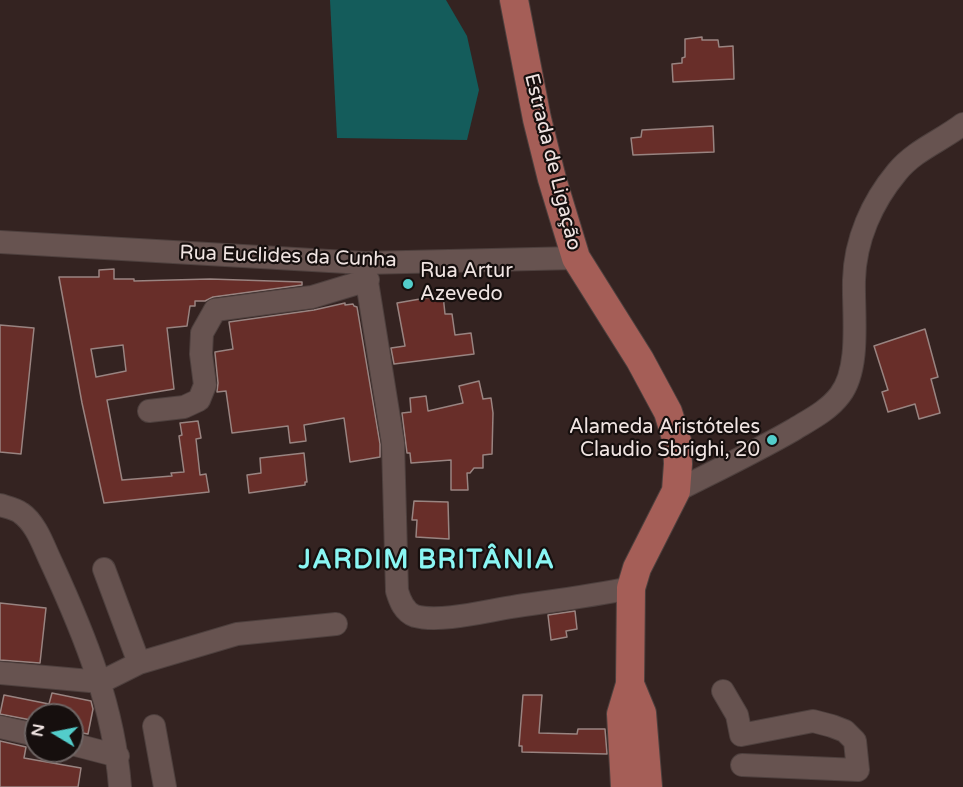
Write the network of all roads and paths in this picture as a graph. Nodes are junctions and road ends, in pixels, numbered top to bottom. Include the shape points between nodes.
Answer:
1 (514, 0) edge
2 (963, 124) edge
3 (0, 242) edge
4 (576, 258) junction
5 (366, 272) junction
6 (149, 411) dead end
7 (676, 491) junction
8 (0, 505) edge
9 (104, 570) dead end
10 (631, 588) junction
11 (336, 624) dead end
12 (139, 663) junction
13 (0, 673) edge
14 (100, 682) junction
15 (630, 684) junction
16 (723, 691) dead end
17 (154, 726) dead end
18 (0, 727) edge
19 (24, 732) edge
20 (84, 747) edge
21 (118, 756) junction
22 (742, 765) dead end
23 (858, 778) edge
24 (120, 787) edge
25 (165, 787) edge
26 (625, 787) edge
27 (648, 787) edge

1 - 4 main road, Estrada de Ligação via 549,169
2 - 7 street via 920,150 897,172 871,212 859,241 852,367 841,394 812,418
3 - 5 street, Rua Euclides da Cunha
4 - 5 street, Rua Euclides da Cunha
4 - 7 main road, Estrada de Ligação via 668,412 677,441
5 - 6 street via 312,297 215,310 202,333 205,385 199,400 184,407
5 - 10 street via 393,443 397,591 401,605 413,615 426,618
7 - 10 main road, Estrada de Ligação
8 - 14 street via 22,513 37,532 77,618
9 - 12 street
10 - 15 main road, Estrada de Ligação
11 - 12 street via 237,634
12 - 14 street
13 - 14 street
14 - 21 street
15 - 26 main road, Estrada de Ligação via 621,714
15 - 27 main road, Estrada de Ligação via 642,712
16 - 23 street via 737,715 741,735 813,721 845,731 855,741
17 - 25 street
18 - 19 street
20 - 21 street
21 - 24 street
22 - 23 street

